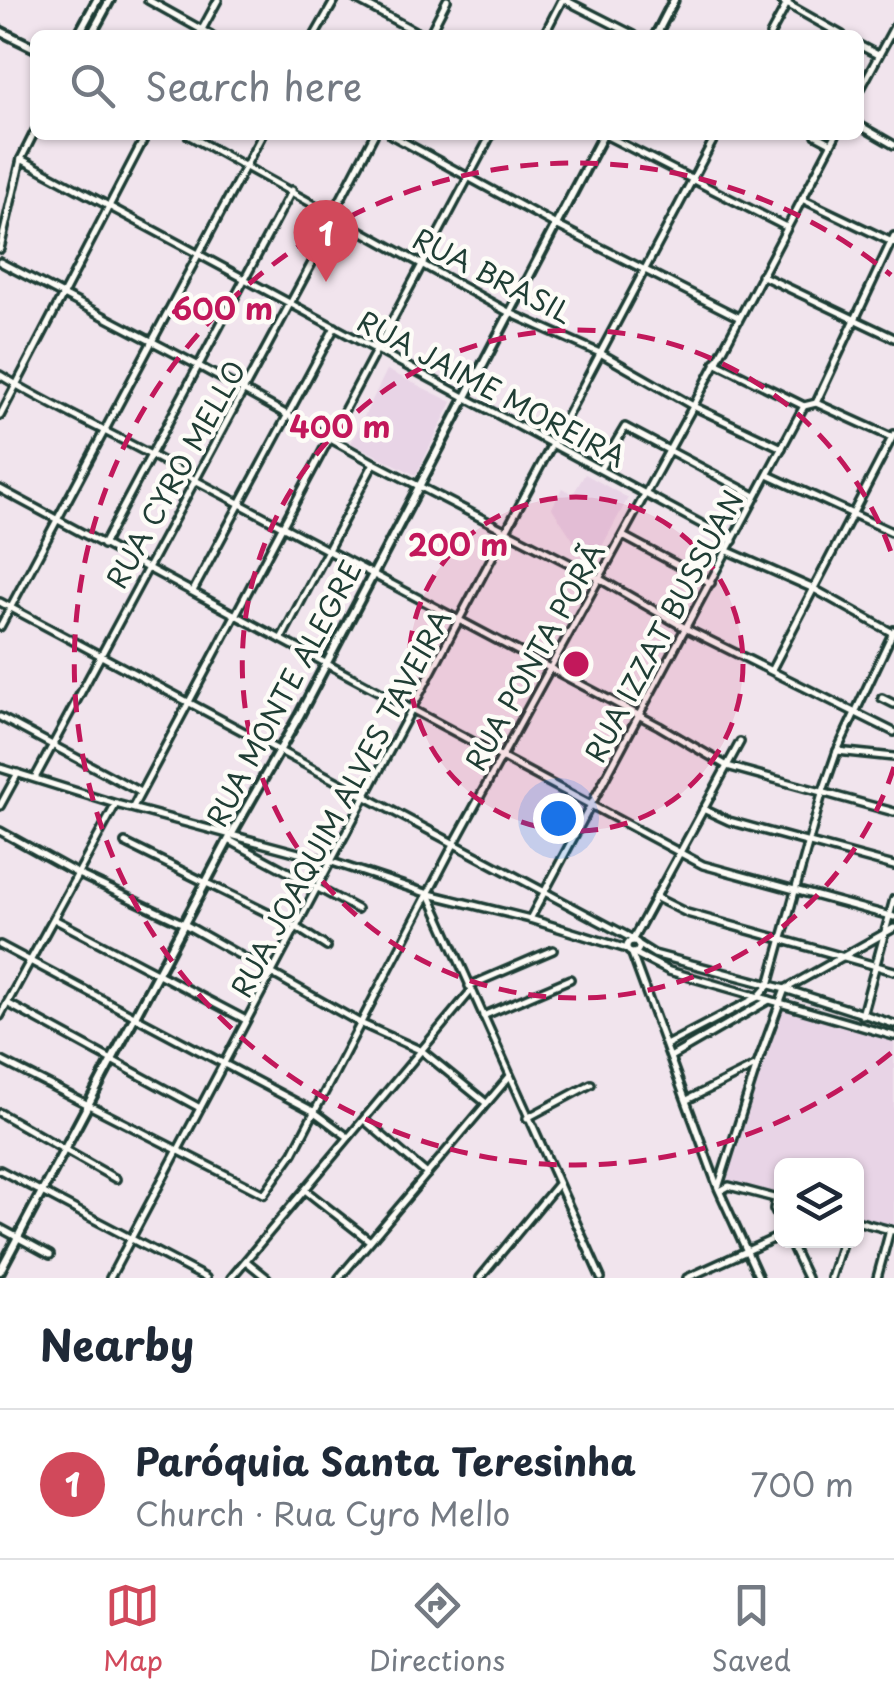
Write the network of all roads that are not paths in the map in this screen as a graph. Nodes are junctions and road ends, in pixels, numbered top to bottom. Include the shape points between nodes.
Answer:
1 (96, 0) edge
2 (110, 0) edge
3 (148, 0) edge
4 (218, 0) edge
5 (335, 0) edge
6 (357, 0) edge
7 (447, 0) edge
8 (564, 0) edge
9 (674, 0) edge
10 (785, 1) edge
11 (894, 28) edge
12 (81, 30) edge
13 (94, 30) edge
14 (197, 30) edge
15 (201, 30) edge
16 (317, 30) edge
17 (415, 30) edge
18 (428, 30) edge
19 (547, 30) edge
20 (624, 30) edge
21 (659, 30) edge
22 (772, 30) edge
23 (834, 30) edge
24 (0, 31) edge
25 (30, 46) edge
26 (884, 46) junction
27 (864, 47) edge
28 (894, 50) edge
29 (878, 56) junction
30 (864, 83) edge
31 (864, 127) edge
32 (30, 140) edge
33 (144, 140) edge
34 (198, 140) edge
35 (260, 140) edge
36 (371, 140) edge
37 (401, 140) edge
38 (488, 140) edge
39 (601, 140) edge
40 (614, 140) edge
41 (713, 140) edge
42 (825, 140) edge
43 (833, 140) edge
44 (831, 143) junction
45 (894, 145) edge
46 (20, 159) junction
47 (247, 166) junction
48 (469, 176) junction
49 (692, 180) junction
50 (292, 190) junction
51 (802, 199) junction
52 (110, 207) junction
53 (334, 214) junction
54 (556, 225) junction
55 (786, 227) junction
56 (893, 240) edge
57 (0, 249) edge
58 (200, 255) junction
59 (1, 263) edge
60 (420, 266) junction
61 (645, 269) junction
62 (761, 275) junction
63 (244, 278) junction
64 (63, 295) junction
65 (292, 302) junction
66 (510, 313) junction
67 (738, 317) junction
68 (856, 318) junction
69 (335, 327) junction
70 (894, 338) edge
71 (152, 344) junction
72 (377, 349) junction
73 (602, 354) junction
74 (716, 362) junction
75 (197, 365) junction
76 (0, 375) edge
77 (17, 385) junction
78 (244, 391) junction
79 (465, 396) junction
80 (816, 404) junction
81 (693, 406) junction
82 (804, 406) junction
83 (287, 414) junction
84 (0, 416) edge
85 (106, 433) junction
86 (893, 436) edge
87 (330, 437) junction
88 (554, 444) junction
89 (782, 448) junction
90 (669, 450) junction
91 (151, 453) junction
92 (374, 463) junction
93 (600, 469) junction
94 (768, 475) junction
95 (195, 480) junction
96 (418, 486) junction
97 (0, 489) edge
98 (646, 493) junction
99 (756, 497) junction
100 (239, 502) junction
101 (854, 513) junction
102 (57, 520) junction
103 (282, 527) junction
104 (508, 532) junction
105 (894, 533) edge
106 (623, 536) junction
107 (732, 541) junction
108 (103, 544) junction
109 (328, 550) junction
110 (728, 551) junction
111 (146, 568) junction
112 (372, 574) junction
113 (598, 578) junction
114 (711, 583) junction
115 (814, 589) junction
116 (192, 591) junction
117 (0, 602) edge
118 (10, 607) junction
119 (236, 615) junction
120 (460, 622) junction
121 (0, 627) edge
122 (687, 629) junction
123 (893, 632) edge
124 (281, 639) junction
125 (100, 655) junction
126 (324, 665) junction
127 (548, 669) junction
128 (772, 669) junction
129 (882, 698) dead end
130 (188, 703) junction
131 (894, 704) edge
132 (414, 710) junction
133 (855, 713) junction
134 (638, 715) junction
135 (0, 716) edge
136 (894, 732) edge
137 (740, 742) dead end
138 (52, 744) junction
139 (837, 751) junction
140 (278, 752) junction
141 (500, 758) junction
142 (894, 759) edge
143 (727, 766) junction
144 (0, 768) edge
145 (18, 773) junction
146 (35, 778) junction
147 (140, 792) junction
148 (822, 794) junction
149 (366, 798) junction
150 (116, 804) junction
151 (590, 804) junction
152 (0, 806) edge
153 (132, 807) junction
154 (703, 809) junction
155 (894, 812) edge
156 (0, 832) edge
157 (229, 838) junction
158 (809, 842) junction
159 (125, 843) dead end
160 (453, 846) junction
161 (678, 852) junction
162 (332, 862) junction
163 (894, 866) edge
164 (78, 874) junction
165 (207, 884) junction
166 (318, 887) junction
167 (544, 892) junction
168 (795, 892) junction
169 (428, 894) junction
170 (655, 897) junction
171 (894, 899) edge
172 (357, 909) dead end
173 (892, 917) edge
174 (54, 918) junction
175 (530, 919) junction
176 (186, 925) junction
177 (296, 928) junction
178 (894, 928) edge
179 (884, 932) junction
180 (782, 939) junction
181 (634, 941) junction
182 (0, 945) edge
183 (327, 947) dead end
184 (552, 950) dead end
185 (631, 952) junction
186 (842, 956) junction
187 (30, 962) junction
188 (874, 965) junction
189 (894, 971) edge
190 (160, 972) junction
191 (272, 972) junction
192 (570, 979) dead end
193 (769, 985) junction
194 (470, 988) junction
195 (785, 989) junction
196 (758, 996) junction
197 (770, 1000) junction
198 (778, 1002) junction
199 (7, 1003) junction
200 (862, 1015) junction
201 (0, 1016) edge
202 (484, 1016) junction
203 (136, 1018) junction
204 (246, 1020) junction
205 (360, 1023) junction
206 (894, 1024) edge
207 (894, 1036) edge
208 (668, 1044) junction
209 (422, 1051) junction
210 (672, 1056) junction
211 (0, 1060) edge
212 (112, 1062) junction
213 (224, 1062) junction
214 (756, 1065) junction
215 (509, 1077) junction
216 (591, 1084) dead end
217 (687, 1100) junction
218 (486, 1103) junction
219 (88, 1106) junction
220 (200, 1108) junction
221 (313, 1111) junction
222 (0, 1113) edge
223 (527, 1118) junction
224 (363, 1119) junction
225 (348, 1138) junction
226 (64, 1150) junction
227 (177, 1152) junction
228 (0, 1170) edge
229 (426, 1174) junction
230 (116, 1179) dead end
231 (557, 1185) junction
232 (304, 1189) junction
233 (719, 1190) junction
234 (42, 1191) junction
235 (774, 1199) edge
236 (864, 1223) edge
237 (0, 1228) edge
238 (892, 1230) edge
239 (18, 1238) junction
240 (132, 1238) junction
241 (774, 1239) edge
242 (370, 1241) junction
243 (793, 1248) edge
244 (840, 1248) edge
245 (746, 1251) junction
246 (50, 1255) dead end
247 (246, 1261) junction
248 (707, 1269) junction
249 (0, 1271) edge
250 (110, 1278) edge
251 (206, 1278) edge
252 (231, 1278) edge
253 (267, 1278) edge
254 (338, 1278) edge
255 (480, 1278) edge
256 (601, 1278) edge
257 (686, 1278) edge
258 (711, 1278) edge
259 (759, 1278) edge
260 (807, 1278) edge
261 (831, 1278) edge
262 (876, 1278) edge

1 - 12 street
2 - 13 street
3 - 14 street
4 - 15 street
5 - 16 street
6 - 17 street
7 - 18 street
8 - 19 street
8 - 20 street
9 - 21 street
10 - 22 street
10 - 23 street
11 - 26 street
24 - 25 street
26 - 28 street
26 - 29 street
27 - 29 street
29 - 30 street
31 - 45 street
32 - 46 street
33 - 52 street
34 - 47 street, RUA BRASIL
35 - 47 street
36 - 53 street, RUA CYRO MELLO
37 - 48 street
38 - 48 street
39 - 54 street, RUA MONTE ALEGRE
40 - 49 street
41 - 49 street, RUA JOAQUIM ALVES TAVEIRA
42 - 44 street
43 - 44 street, RUA PONTA PORÃ
44 - 51 street, RUA PONTA PORÃ
46 - 52 street, RUA JAIME MOREIRA
46 - 57 street
47 - 50 street, RUA BRASIL
47 - 58 street
48 - 54 street
48 - 60 street
49 - 55 street
49 - 61 street, RUA JOAQUIM ALVES TAVEIRA
50 - 53 street, RUA BRASIL
50 - 63 street
51 - 55 street, RUA PONTA PORÃ
51 - 56 street
52 - 58 street, RUA JAIME MOREIRA
52 - 64 street
53 - 60 street, RUA BRASIL
53 - 65 street, RUA CYRO MELLO
54 - 61 street
54 - 66 street, RUA MONTE ALEGRE
55 - 62 street, RUA PONTA PORÃ
56 - 68 street
58 - 63 street, RUA JAIME MOREIRA
58 - 71 street
59 - 64 street
60 - 66 street, RUA BRASIL
60 - 72 street
61 - 67 street
61 - 73 street, RUA JOAQUIM ALVES TAVEIRA
62 - 67 street, RUA PONTA PORÃ
62 - 68 street
63 - 65 street, RUA JAIME MOREIRA
63 - 75 street
64 - 71 street
64 - 77 street
65 - 69 street, RUA JAIME MOREIRA
65 - 78 street, RUA CYRO MELLO
66 - 73 street, RUA BRASIL
66 - 79 street, RUA MONTE ALEGRE
67 - 74 street, RUA PONTA PORÃ
68 - 70 street
68 - 80 street
69 - 72 street, RUA JAIME MOREIRA
69 - 83 street
71 - 75 street
71 - 85 street
72 - 79 street, RUA JAIME MOREIRA
72 - 87 street
73 - 81 street, RUA BRASIL
73 - 88 street, RUA JOAQUIM ALVES TAVEIRA
74 - 81 street, RUA PONTA PORÃ
74 - 82 street
75 - 78 street
75 - 91 street
76 - 77 street
77 - 84 street
77 - 85 street
78 - 83 street
78 - 95 street, RUA CYRO MELLO
79 - 88 street, RUA JAIME MOREIRA
79 - 96 street, RUA MONTE ALEGRE
80 - 82 street
80 - 86 street
81 - 89 street, RUA BRASIL
81 - 90 street, RUA PONTA PORÃ
82 - 89 street, RUA IZZAT BUSSUAN
83 - 87 street
83 - 100 street
85 - 91 street
85 - 102 street
86 - 101 street
87 - 92 street
87 - 103 street
88 - 93 street, RUA JAIME MOREIRA
88 - 104 street, RUA JOAQUIM ALVES TAVEIRA
89 - 94 street, RUA IZZAT BUSSUAN
90 - 93 street via 625,426
90 - 98 street, RUA PONTA PORÃ
90 - 99 street
91 - 95 street
91 - 108 street
92 - 96 street
92 - 109 street
93 - 98 street, RUA JAIME MOREIRA
94 - 99 street, RUA IZZAT BUSSUAN
94 - 101 street
95 - 100 street
95 - 111 street, RUA CYRO MELLO
96 - 104 street
96 - 112 street, RUA MONTE ALEGRE
97 - 102 street
98 - 106 street, RUA PONTA PORÃ
98 - 107 street, RUA JAIME MOREIRA
99 - 107 street, RUA IZZAT BUSSUAN
100 - 103 street
100 - 116 street
101 - 105 street
101 - 115 street
102 - 108 street
102 - 118 street
103 - 109 street
103 - 119 street
104 - 113 street
104 - 120 street, RUA JOAQUIM ALVES TAVEIRA
106 - 113 street, RUA PONTA PORÃ
106 - 114 street
107 - 110 street, RUA IZZAT BUSSUAN
108 - 111 street
109 - 112 street
109 - 124 street
110 - 114 street, RUA IZZAT BUSSUAN
110 - 115 street
111 - 116 street
111 - 125 street, RUA CYRO MELLO
112 - 120 street
112 - 126 street, RUA MONTE ALEGRE
113 - 122 street
113 - 127 street, RUA PONTA PORÃ
114 - 122 street, RUA IZZAT BUSSUAN
115 - 123 street
115 - 128 street
116 - 119 street
117 - 118 street
118 - 121 street
118 - 125 street
119 - 124 street
119 - 130 street
120 - 127 street
120 - 132 street, RUA JOAQUIM ALVES TAVEIRA
122 - 128 street
122 - 134 street, RUA IZZAT BUSSUAN
123 - 133 street
124 - 126 street
125 - 130 street
125 - 138 street, RUA CYRO MELLO
126 - 132 street
126 - 140 street, RUA MONTE ALEGRE
127 - 134 street
127 - 141 street, RUA PONTA PORÃ
128 - 133 street
129 - 131 street
130 - 140 street
130 - 147 street
132 - 141 street
132 - 149 street, RUA JOAQUIM ALVES TAVEIRA
133 - 136 street
133 - 139 street
134 - 143 street
134 - 151 street, RUA IZZAT BUSSUAN
135 - 138 street
137 - 143 street
138 - 146 street, RUA CYRO MELLO
138 - 147 street
139 - 142 street
139 - 148 street
140 - 149 street
140 - 157 street, RUA MONTE ALEGRE
141 - 151 street
141 - 160 street, RUA PONTA PORÃ
143 - 148 street
143 - 154 street
144 - 145 street
145 - 146 street
145 - 152 street
146 - 150 street
147 - 153 street
148 - 155 street
148 - 158 street
149 - 160 street
149 - 162 street, RUA JOAQUIM ALVES TAVEIRA
150 - 153 street
150 - 164 street
151 - 161 street
151 - 167 street, RUA IZZAT BUSSUAN
153 - 157 street
154 - 158 street
154 - 161 street
156 - 164 street
157 - 162 street
157 - 165 street, RUA MONTE ALEGRE
157 - 166 street
158 - 163 street
158 - 168 street
159 - 165 street
160 - 167 street
160 - 169 street, RUA PONTA PORÃ
161 - 168 street
161 - 170 street
162 - 166 street, RUA JOAQUIM ALVES TAVEIRA
162 - 169 street
164 - 174 street
164 - 176 street
165 - 176 street, RUA MONTE ALEGRE
165 - 177 street
166 - 172 street
166 - 177 street, RUA JOAQUIM ALVES TAVEIRA
167 - 175 street, RUA IZZAT BUSSUAN
167 - 181 street
168 - 173 street
168 - 180 street
169 - 175 street
169 - 194 street
169 - 205 street, RUA PONTA PORÃ
170 - 180 street via 687,913
170 - 181 street
171 - 173 street
173 - 179 street
174 - 187 street
174 - 190 street
175 - 185 street
176 - 190 street, RUA MONTE ALEGRE
176 - 191 street
177 - 183 street
177 - 191 street, RUA JOAQUIM ALVES TAVEIRA
178 - 179 street
179 - 186 street
179 - 188 street
180 - 186 street
180 - 193 street
181 - 185 street
181 - 185 street via 639,948
181 - 193 street via 654,954
182 - 187 street
184 - 194 street
185 - 196 street via 669,971
185 - 208 street
186 - 188 street
186 - 195 street
187 - 199 street
187 - 203 street
188 - 189 street
188 - 200 street
190 - 203 street, RUA MONTE ALEGRE
190 - 204 street
191 - 204 street, RUA JOAQUIM ALVES TAVEIRA
191 - 205 street
192 - 202 street
193 - 195 street
193 - 196 street
194 - 202 street
194 - 209 street
195 - 198 street
195 - 200 street
196 - 197 street
196 - 208 street
197 - 198 street
197 - 210 street
198 - 207 street
198 - 214 street
199 - 201 street
199 - 212 street
200 - 206 street
202 - 215 street
203 - 212 street, RUA MONTE ALEGRE
203 - 213 street
204 - 213 street, RUA JOAQUIM ALVES TAVEIRA
205 - 209 street
205 - 221 street, RUA PONTA PORÃ
208 - 210 street
209 - 218 street
209 - 224 street
210 - 217 street
211 - 219 street
212 - 219 street, RUA MONTE ALEGRE
212 - 220 street
213 - 220 street, RUA JOAQUIM ALVES TAVEIRA
213 - 221 street
214 - 217 street
214 - 233 street
215 - 218 street
215 - 223 street
216 - 223 street
217 - 233 street
218 - 229 street
219 - 226 street, RUA MONTE ALEGRE
219 - 227 street
220 - 227 street, RUA JOAQUIM ALVES TAVEIRA
221 - 225 street
221 - 227 street, RUA PONTA PORÃ via 264,1194
222 - 226 street
223 - 231 street
224 - 225 street
224 - 229 street
225 - 232 street
226 - 230 street
226 - 234 street, RUA MONTE ALEGRE
227 - 240 street, RUA JOAQUIM ALVES TAVEIRA
228 - 234 street
229 - 242 street
231 - 255 street
231 - 256 street
232 - 242 street
232 - 247 street
233 - 235 street via 729,1186
233 - 245 street
234 - 239 street, RUA MONTE ALEGRE
234 - 240 street
236 - 238 street
237 - 239 street
238 - 262 street
239 - 246 street
239 - 249 street, RUA MONTE ALEGRE
240 - 250 street, RUA JOAQUIM ALVES TAVEIRA
240 - 251 street
241 - 245 street
242 - 254 street
243 - 260 street
244 - 261 street
245 - 248 street
245 - 259 street
247 - 252 street
247 - 253 street
248 - 257 street
248 - 258 street

